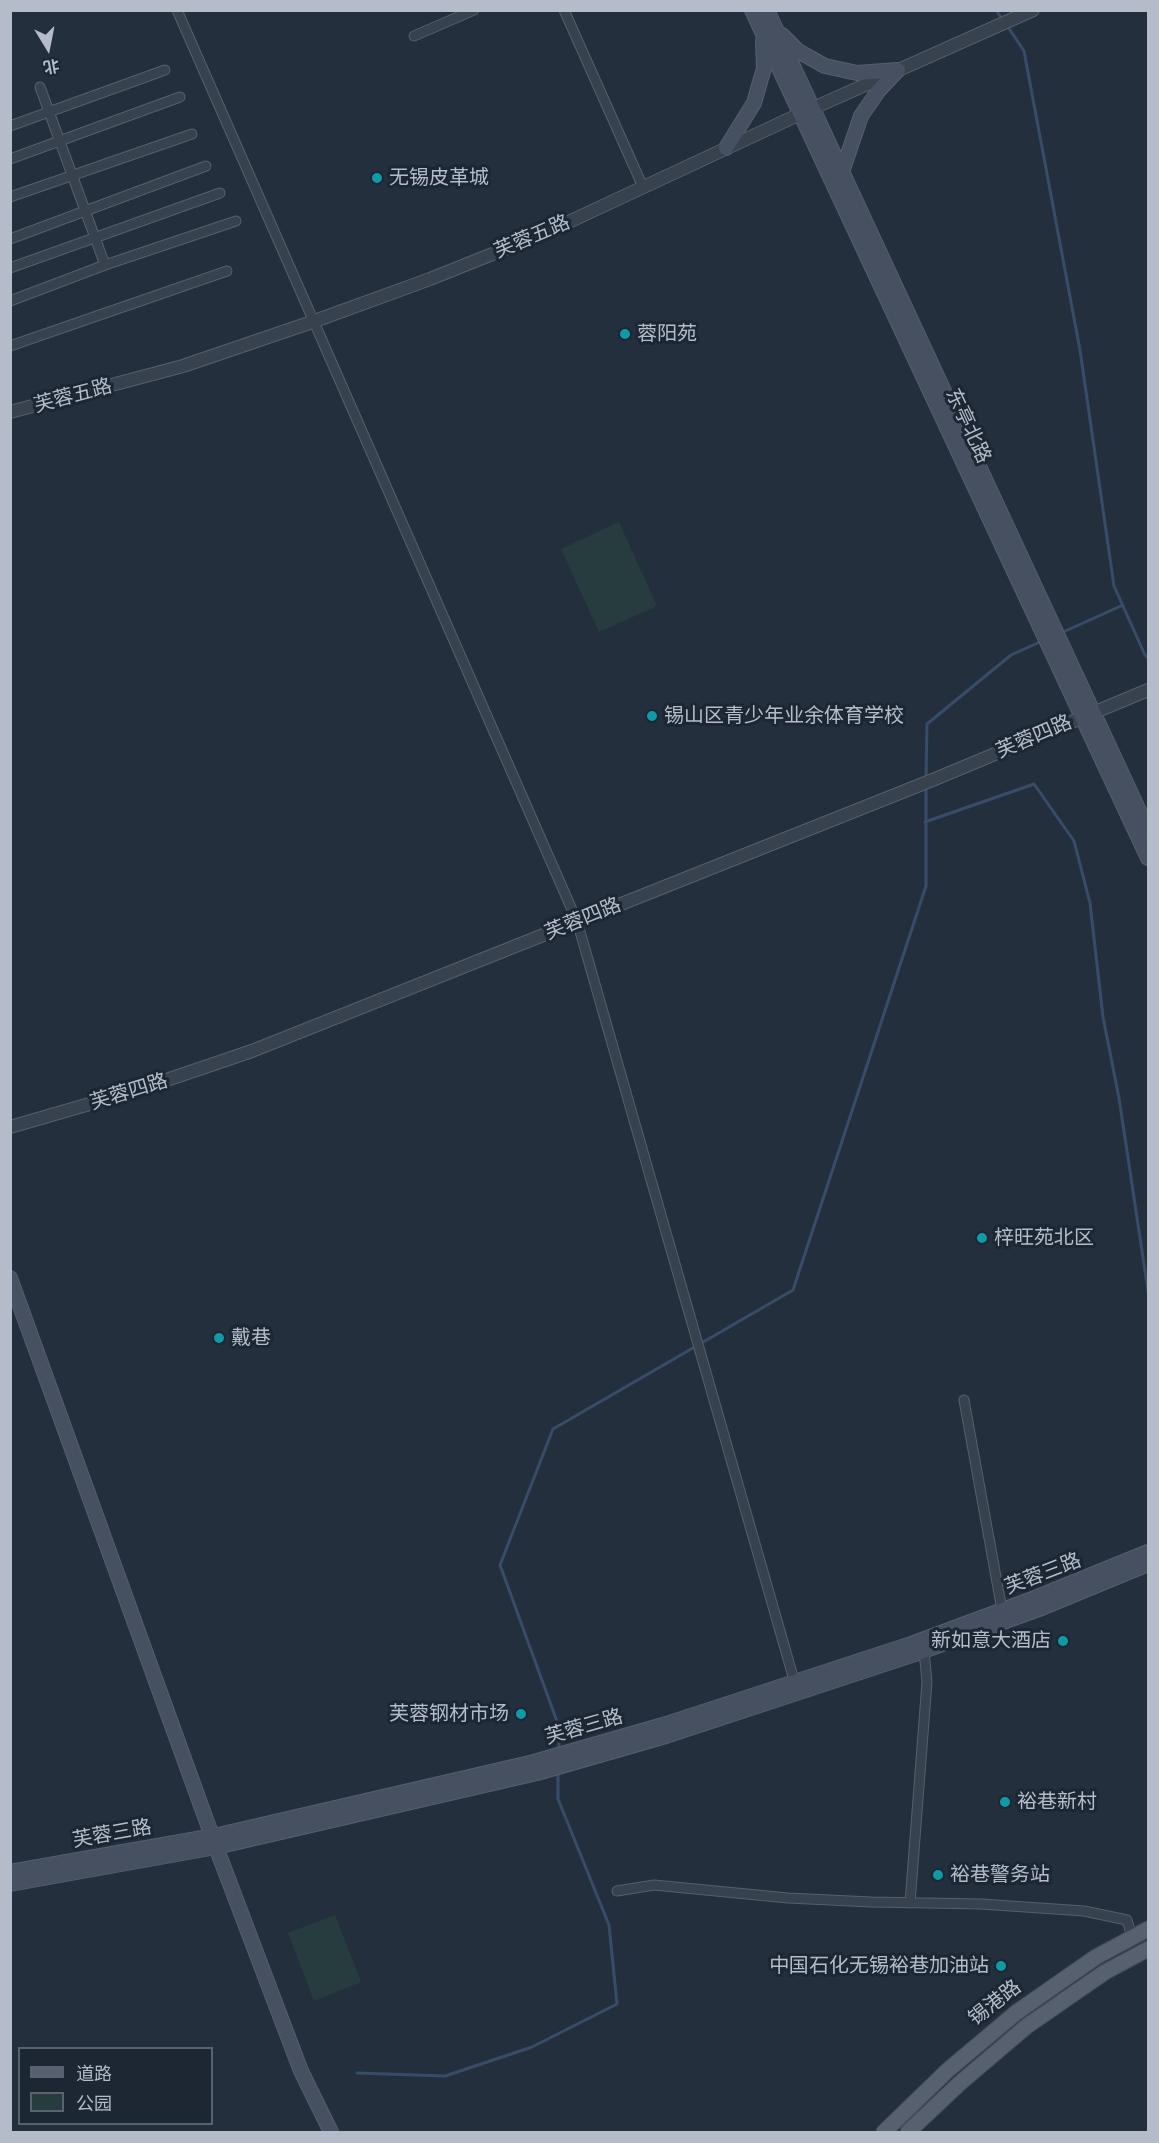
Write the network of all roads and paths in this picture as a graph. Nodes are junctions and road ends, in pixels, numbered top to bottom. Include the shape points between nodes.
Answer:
1 (177, 10) edge
2 (474, 10) edge
3 (564, 10) edge
4 (752, 10) edge
5 (767, 10) edge
6 (1033, 10) edge
7 (769, 30) junction
8 (414, 36) dead end
9 (165, 70) dead end
10 (898, 70) junction
11 (40, 87) dead end
12 (180, 97) dead end
13 (49, 111) junction
14 (807, 111) junction
15 (10, 126) edge
16 (192, 134) dead end
17 (60, 141) junction
18 (726, 148) junction
19 (10, 159) edge
20 (206, 166) dead end
21 (842, 172) junction
22 (72, 175) junction
23 (643, 187) junction
24 (220, 193) dead end
25 (10, 197) edge
26 (85, 211) junction
27 (236, 220) dead end
28 (95, 238) junction
29 (10, 239) edge
30 (105, 265) junction
31 (10, 268) edge
32 (227, 271) dead end
33 (10, 301) edge
34 (312, 322) junction
35 (10, 346) edge
36 (10, 412) edge
37 (1047, 626) junction
38 (1149, 690) edge
39 (1088, 715) junction
40 (1149, 830) edge
41 (1149, 858) edge
42 (577, 921) junction
43 (10, 1127) edge
44 (10, 1278) edge
45 (964, 1400) dead end
46 (1149, 1552) edge
47 (1149, 1564) edge
48 (1002, 1610) junction
49 (924, 1651) junction
50 (796, 1688) junction
51 (214, 1841) junction
52 (10, 1872) edge
53 (10, 1884) edge
54 (617, 1891) dead end
55 (910, 1903) junction
56 (1149, 1929) edge
57 (1132, 1937) junction
58 (1149, 1949) edge
59 (331, 2133) edge
60 (884, 2133) edge
61 (908, 2133) edge

1 - 34 street
2 - 8 street
3 - 23 street
4 - 7 main road, 东亭北路
5 - 7 main road, 东亭北路
6 - 10 street, 芙蓉五路
7 - 10 main road via 825,66 857,73
7 - 14 main road, 东亭北路
7 - 18 main road via 765,68 754,103
9 - 13 street
10 - 14 street, 芙蓉五路
10 - 21 main road via 861,116
11 - 13 street
12 - 17 street
13 - 15 street
13 - 17 street
14 - 18 street, 芙蓉五路
14 - 21 main road, 东亭北路
14 - 37 main road, 东亭北路
16 - 22 street
17 - 19 street
17 - 22 street
18 - 23 street, 芙蓉五路
20 - 26 street
21 - 37 main road, 东亭北路
22 - 25 street
22 - 26 street
23 - 34 street, 芙蓉五路 via 545,233
24 - 28 street
26 - 28 street
26 - 29 street
27 - 30 street
28 - 30 street
28 - 31 street
30 - 33 street
32 - 35 street
34 - 36 street, 芙蓉五路 via 183,366
34 - 42 street
37 - 39 main road, 东亭北路
38 - 39 street, 芙蓉四路
39 - 40 main road, 东亭北路
39 - 41 main road, 东亭北路
39 - 42 street, 芙蓉四路
42 - 43 street, 芙蓉四路 via 252,1051
42 - 50 street
44 - 51 main road
45 - 48 street
46 - 48 main road, 芙蓉三路
47 - 49 main road, 芙蓉三路
48 - 50 main road, 芙蓉三路
49 - 50 main road, 芙蓉三路
49 - 55 street via 927,1682
50 - 51 main road, 芙蓉三路 via 666,1736
51 - 52 main road, 芙蓉三路
51 - 53 main road, 芙蓉三路
51 - 59 main road via 301,2071
54 - 55 street via 654,1885 788,1898
55 - 57 street via 1084,1911 1127,1920
56 - 57 main road, 锡港路
57 - 60 main road, 锡港路 via 1017,2012 948,2070
58 - 61 main road, 锡港路 via 1105,1972 1027,2026

